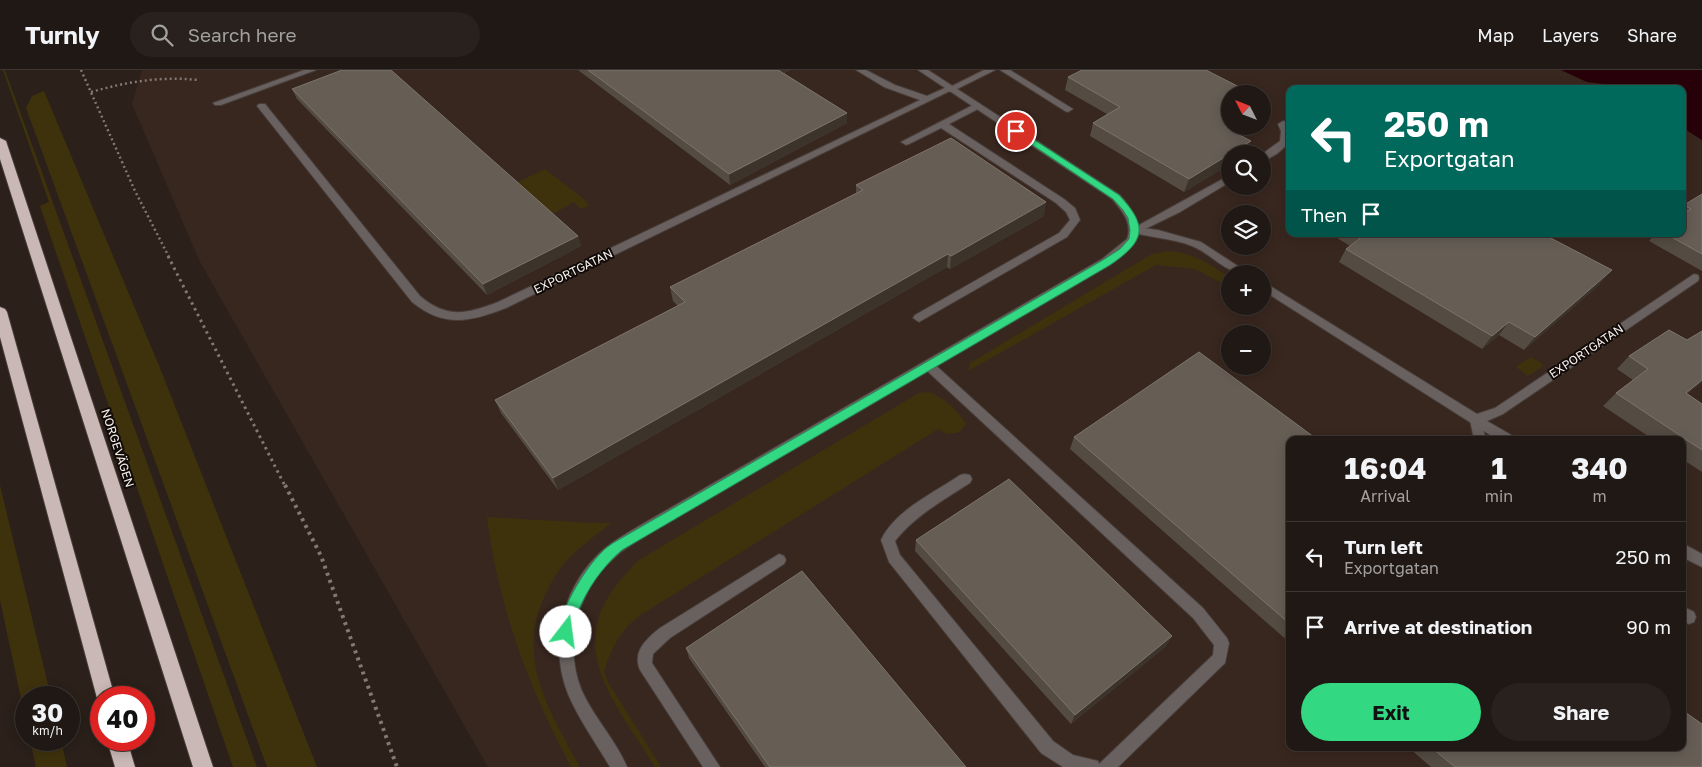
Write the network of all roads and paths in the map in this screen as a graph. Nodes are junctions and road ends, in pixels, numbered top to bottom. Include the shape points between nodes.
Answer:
1 (81, 70) edge
2 (312, 70) edge
3 (860, 70) edge
4 (922, 70) edge
5 (991, 70) edge
6 (1004, 70) edge
7 (198, 80) dead end
8 (950, 89) junction
9 (91, 92) junction
10 (927, 100) junction
11 (218, 103) dead end
12 (262, 106) dead end
13 (977, 106) junction
14 (1068, 109) dead end
15 (942, 124) junction
16 (1283, 124) dead end
17 (1286, 129) edge
18 (1286, 140) edge
19 (0, 141) edge
20 (906, 142) dead end
21 (1271, 152) edge
22 (1221, 183) edge
23 (1135, 230) junction
24 (1231, 265) edge
25 (1694, 278) dead end
26 (1271, 291) edge
27 (0, 312) edge
28 (919, 318) dead end
29 (928, 365) junction
30 (1476, 420) junction
31 (1479, 436) edge
32 (1502, 436) edge
33 (965, 479) dead end
34 (1686, 551) edge
35 (779, 560) dead end
36 (1702, 561) edge
37 (103, 686) edge
38 (120, 751) edge
39 (124, 767) edge
40 (203, 767) edge
41 (397, 767) edge
42 (619, 767) edge
43 (712, 767) edge
44 (1092, 767) edge
45 (1106, 767) edge

1 - 9 path
2 - 11 street
3 - 10 street via 871,78
4 - 8 street
5 - 8 street, EXPORTGATAN
6 - 14 street
7 - 9 path via 126,82
8 - 10 street, EXPORTGATAN
8 - 13 street
9 - 41 path via 135,191 321,556
10 - 12 street, EXPORTGATAN via 502,305 477,316 452,317 432,311 416,299
13 - 15 street
13 - 23 street via 1116,197 1127,208
15 - 20 street
15 - 28 street via 1060,201 1071,210 1075,220 1063,235
16 - 17 street
18 - 21 street
19 - 40 highway, NORGEVÄGEN
22 - 23 street via 1168,215
23 - 24 street via 1197,244
23 - 29 street via 1134,240 1123,251
25 - 30 street, EXPORTGATAN via 1499,411
26 - 30 street
27 - 37 highway
29 - 42 street via 618,546 596,568 569,615 567,661 575,692
29 - 45 street via 1198,613 1222,643 1220,658
30 - 31 street
30 - 32 street
33 - 44 street via 896,529 888,540 894,558 1047,746 1070,762
34 - 36 street
35 - 43 street via 665,633 648,646 644,657 645,665
38 - 39 highway

